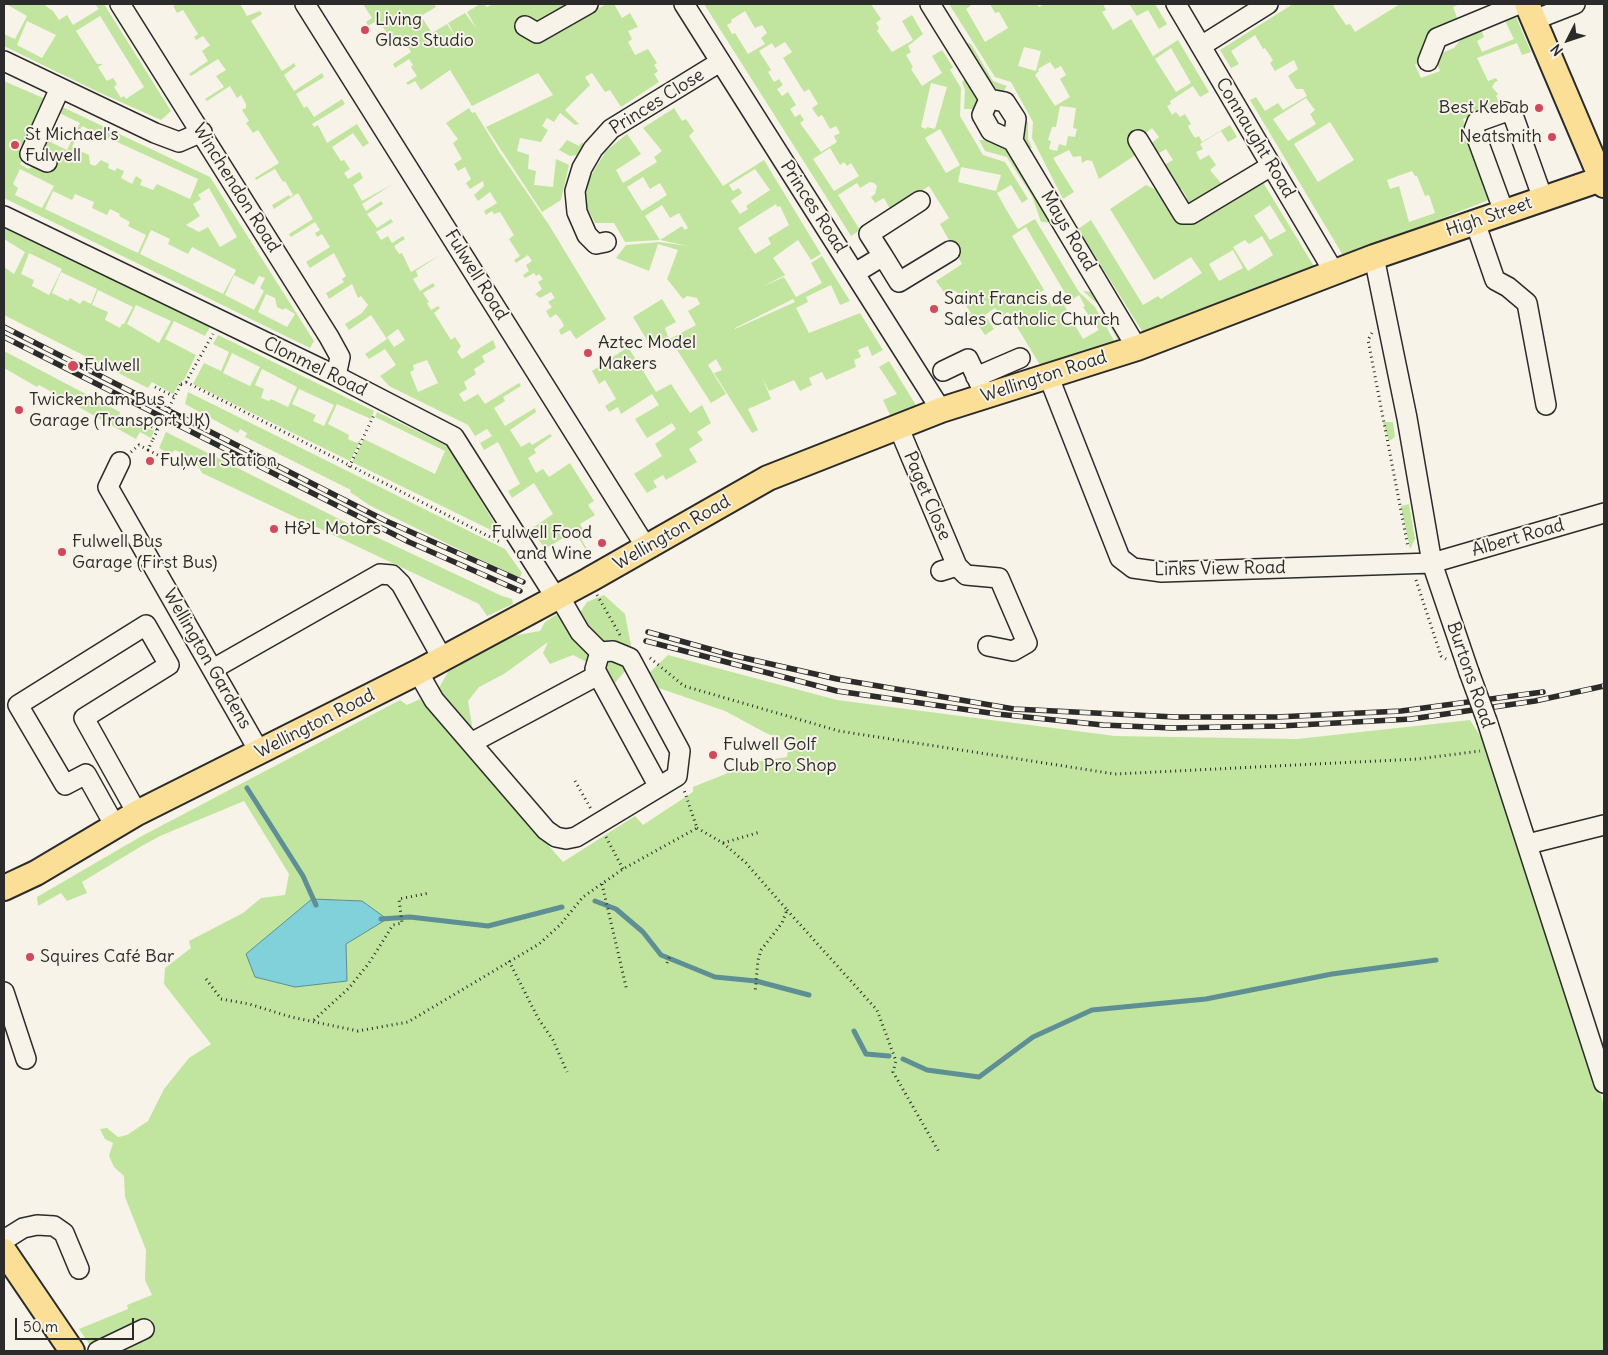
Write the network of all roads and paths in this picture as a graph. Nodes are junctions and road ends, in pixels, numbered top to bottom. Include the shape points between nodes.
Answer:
1 (120, 4) edge
2 (305, 4) edge
3 (588, 4) edge
4 (684, 4) edge
5 (930, 4) edge
6 (1176, 4) edge
7 (1268, 4) edge
8 (1575, 4) edge
9 (1526, 9) edge
10 (525, 26) dead end
11 (1201, 46) junction
12 (4, 61) edge
13 (1428, 61) dead end
14 (720, 62) junction
15 (60, 88) junction
16 (202, 132) junction
17 (1138, 140) dead end
18 (47, 162) dead end
19 (1272, 166) junction
20 (1603, 181) edge
21 (1543, 199) junction
22 (920, 201) dead end
23 (1504, 212) junction
24 (4, 216) edge
25 (1475, 222) junction
26 (606, 242) dead end
27 (950, 251) dead end
28 (882, 256) junction
29 (1374, 257) junction
30 (1334, 272) junction
31 (855, 273) junction
32 (221, 321) junction
33 (1137, 348) junction
34 (1020, 358) dead end
35 (942, 372) dead end
36 (1048, 374) junction
37 (336, 376) junction
38 (186, 382) junction
39 (980, 386) junction
40 (155, 387) dead end
41 (175, 397) junction
42 (381, 400) junction
43 (1546, 405) dead end
44 (941, 410) junction
45 (138, 420) dead end
46 (898, 426) junction
47 (158, 430) junction
48 (148, 450) junction
49 (120, 462) joint
50 (349, 467) junction
51 (185, 469) dead end
52 (1604, 513) edge
53 (506, 545) dead end
54 (646, 547) junction
55 (1432, 563) junction
56 (589, 580) junction
57 (557, 597) junction
58 (625, 644) dead end
59 (988, 646) dead end
60 (600, 652) junction
61 (644, 653) dead end
62 (442, 658) junction
63 (212, 669) junction
64 (418, 672) junction
65 (598, 675) junction
66 (472, 744) junction
67 (1496, 749) junction
68 (259, 752) junction
69 (677, 776) junction
70 (575, 781) dead end
71 (659, 787) junction
72 (137, 813) junction
73 (598, 823) junction
74 (1604, 825) edge
75 (115, 826) junction
76 (697, 828) junction
77 (760, 832) dead end
78 (722, 843) junction
79 (1528, 844) junction
80 (623, 869) junction
81 (602, 884) junction
82 (4, 888) edge
83 (429, 893) dead end
84 (787, 910) junction
85 (670, 956) dead end
86 (509, 961) junction
87 (667, 963) dead end
88 (206, 979) dead end
89 (627, 991) dead end
90 (4, 992) edge
91 (755, 994) dead end
92 (313, 1021) junction
93 (26, 1059) dead end
94 (567, 1072) dead end
95 (1604, 1083) edge
96 (939, 1152) dead end
97 (4, 1240) edge
98 (4, 1251) edge
99 (79, 1269) dead end
100 (144, 1329) dead end
101 (72, 1351) edge
102 (98, 1351) edge

1 - 16 street, Winchendon Road
2 - 54 street, Fulwell Road
3 - 10 street via 536,33
4 - 14 street, Princes Road
5 - 33 street, Mays Road via 988,100 982,115 991,131 1014,141
6 - 11 street, Connaught Road
7 - 11 street
8 - 9 street
9 - 13 street via 1437,38
9 - 20 main road
11 - 19 street, Connaught Road
12 - 15 street
14 - 26 street, Princes Close via 611,129 593,149 582,168 575,191 577,212 587,235 596,244
14 - 31 street, Princes Road
15 - 16 street via 179,142
15 - 18 street via 30,154
16 - 37 street, Winchendon Road via 340,356
17 - 19 street via 1183,214 1191,214
19 - 30 street, Connaught Road
20 - 21 main road, High Street
21 - 23 main road, High Street
21 - 23 street via 1513,115 1505,112 1477,122 1474,130
22 - 28 street via 869,234
23 - 25 main road, High Street
24 - 32 street, Clonmel Road
25 - 29 main road, High Street
25 - 43 street via 1495,280 1527,303
27 - 28 street via 900,282
28 - 31 street
29 - 30 main road, Wellington Road
29 - 55 street, Burtons Road
30 - 33 main road, Wellington Road
31 - 44 street, Princes Road
32 - 37 street, Clonmel Road
32 - 38 path
33 - 36 main road, Wellington Road
34 - 39 street
35 - 39 street via 968,359
36 - 39 main road, Wellington Road
36 - 55 street, Links View Road via 1120,558 1133,568 1162,572
37 - 42 street, Clonmel Road
38 - 41 path, bridge via 181,384
38 - 50 path
39 - 44 main road, Wellington Road
40 - 41 path
41 - 47 path, bridge
42 - 50 path
42 - 57 street, Clonmel Road via 454,437
44 - 46 main road, Wellington Road
45 - 47 path
46 - 54 main road, Wellington Road via 768,478
46 - 59 street, Paget Close via 949,568 966,575 999,578 1027,642 1013,651
47 - 48 path, bridge
48 - 49 path via 139,445
48 - 51 path
49 - 63 street, Wellington Gardens via 108,487
50 - 53 path
52 - 55 street, Albert Road
54 - 56 main road, Wellington Road
55 - 67 street, Burtons Road, bridge
56 - 57 main road, Wellington Road
56 - 58 path
57 - 60 street, Clonmel Road via 580,632
57 - 62 main road, Wellington Road
60 - 65 street via 595,669
60 - 69 street via 613,651 630,658 680,751
61 - 67 path via 684,686 839,731 1116,774 1418,759
62 - 63 street via 401,584 392,575 380,574
62 - 64 main road, Wellington Road
63 - 68 street, Wellington Gardens
64 - 66 street via 434,700
64 - 68 main road, Wellington Road
65 - 66 street
65 - 71 street
66 - 73 street via 546,830 556,837 566,840 576,837
67 - 79 street, Burtons Road
68 - 72 main road, Wellington Road
69 - 71 street
69 - 76 path
70 - 73 path
71 - 73 street
72 - 75 main road, Wellington Road
72 - 75 street via 84,718 169,665 146,625 18,705 65,785 86,774
73 - 80 path
74 - 79 street
75 - 82 main road, Wellington Road
76 - 78 path
76 - 80 path
77 - 78 path
78 - 84 path via 746,862
79 - 95 street, Burtons Road
80 - 81 path
81 - 86 path via 583,897 539,944
81 - 89 path
83 - 92 path via 399,899 402,924 393,926 349,988
84 - 91 path via 782,923 761,950
84 - 96 path via 877,1010 896,1060 893,1072
85 - 87 path
86 - 92 path via 408,1022 358,1031
86 - 94 path
88 - 92 path via 221,999
90 - 93 street
97 - 99 street via 23,1228 54,1226 64,1234
98 - 101 main road
100 - 102 street

